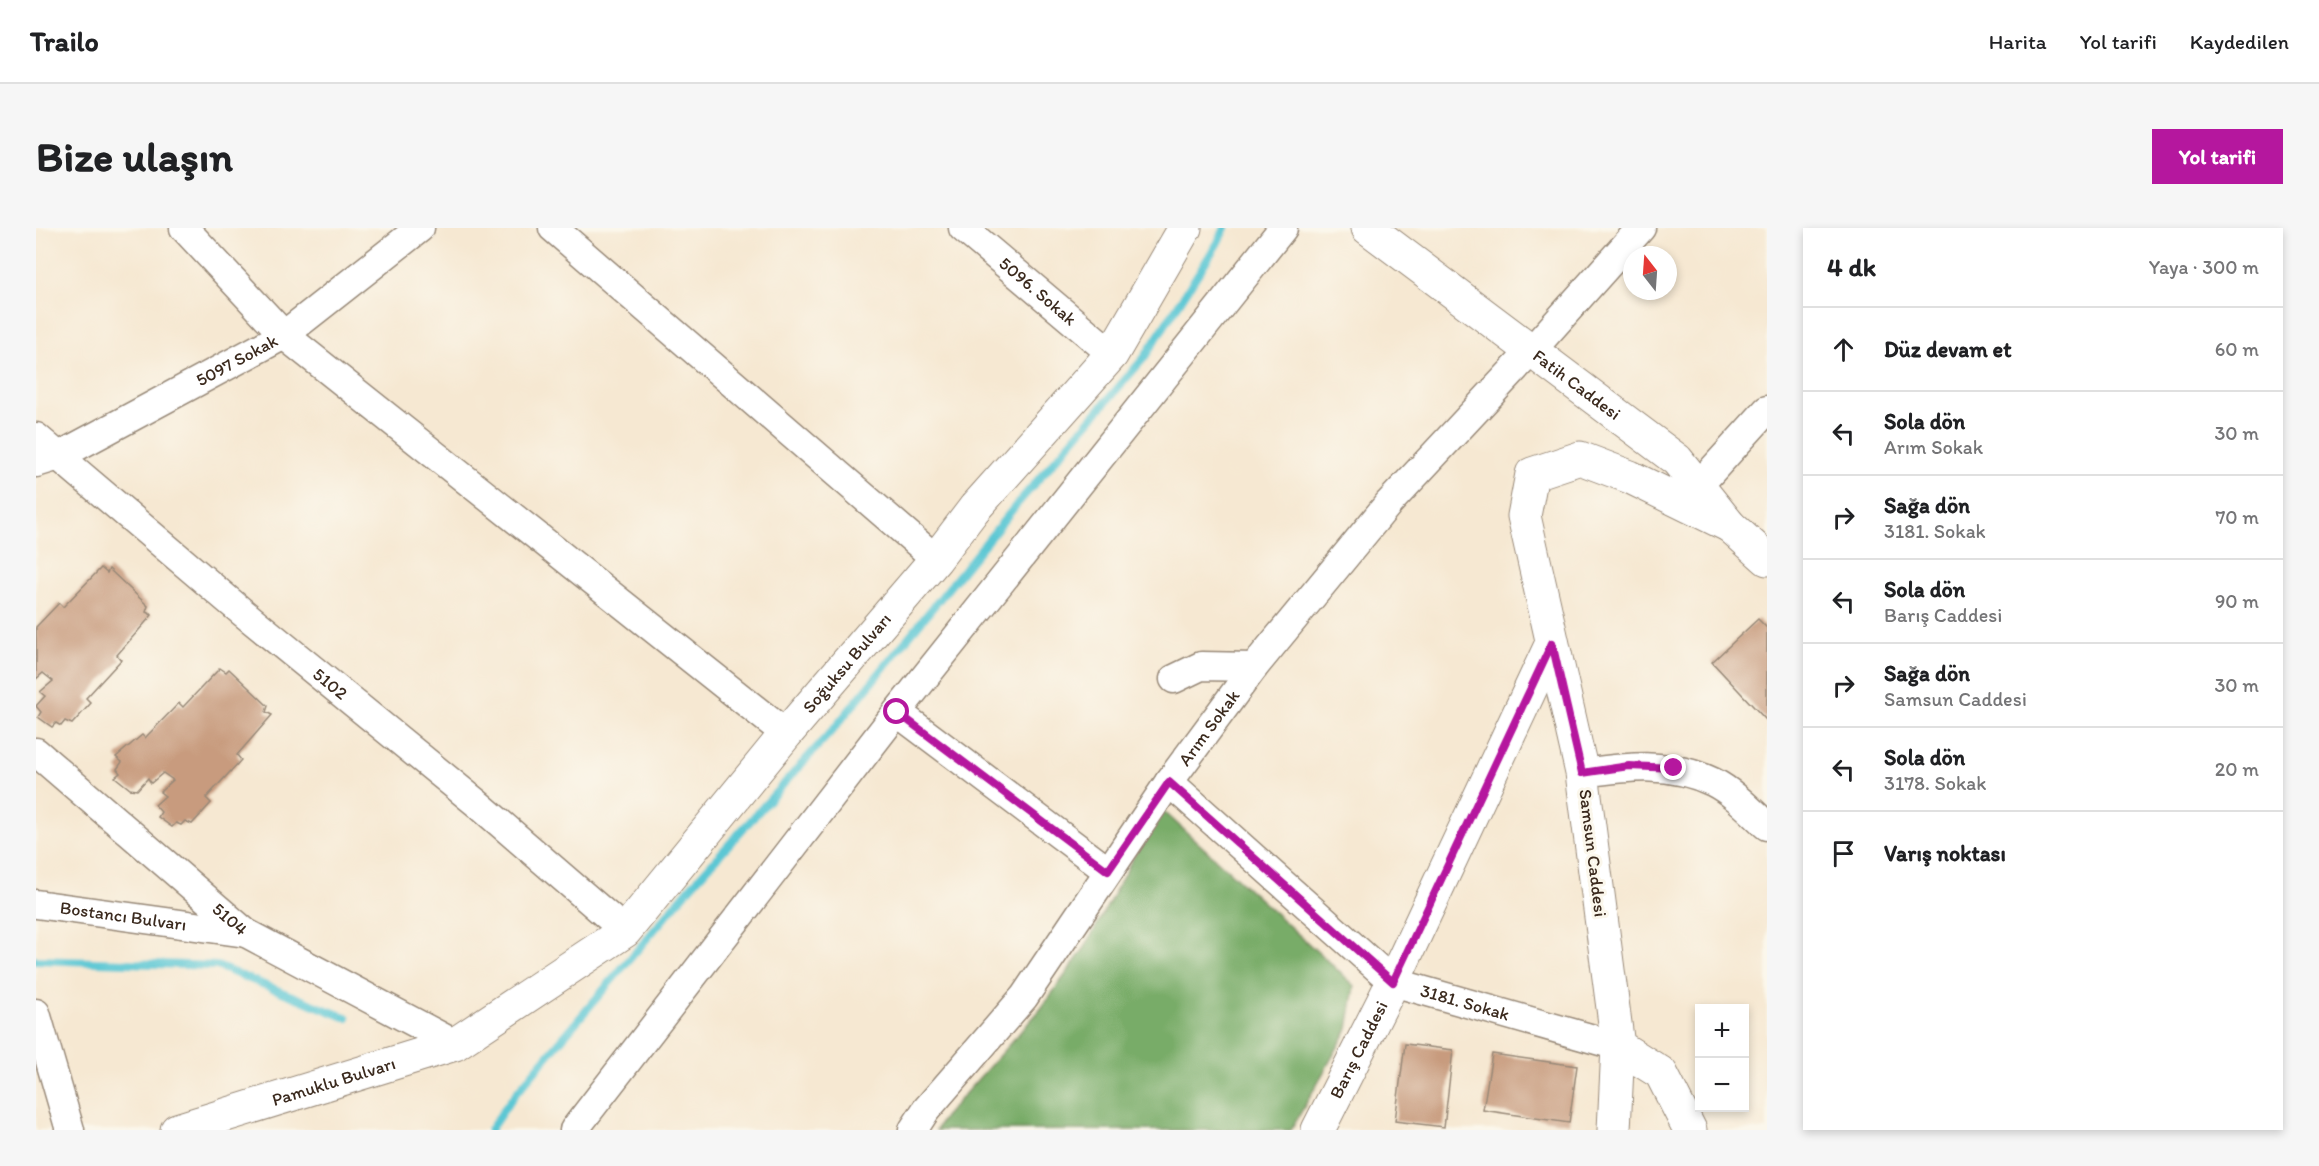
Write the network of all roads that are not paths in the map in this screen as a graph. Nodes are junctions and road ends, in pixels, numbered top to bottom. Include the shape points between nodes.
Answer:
1 (184, 228) edge
2 (420, 228) edge
3 (553, 228) edge
4 (963, 228) edge
5 (1185, 228) edge
6 (1283, 228) edge
7 (1368, 228) edge
8 (1641, 228) edge
9 (284, 335) junction
10 (1532, 350) junction
11 (1112, 354) junction
12 (1767, 410) edge
13 (36, 437) edge
14 (47, 459) edge
15 (1698, 486) junction
16 (1730, 526) junction
17 (936, 559) junction
18 (1767, 559) edge
19 (1552, 643) junction
20 (1254, 667) junction
21 (1174, 679) dead end
22 (897, 712) junction
23 (786, 734) junction
24 (36, 752) edge
25 (1582, 773) junction
26 (1169, 782) junction
27 (1767, 826) edge
28 (1108, 871) junction
29 (36, 904) edge
30 (625, 931) junction
31 (246, 933) junction
32 (1393, 982) junction
33 (36, 1013) edge
34 (455, 1044) junction
35 (1618, 1046) junction
36 (70, 1130) edge
37 (177, 1130) edge
38 (574, 1130) edge
39 (913, 1130) edge
40 (1318, 1130) edge
41 (1614, 1130) edge
42 (1690, 1130) edge

1 - 9 street
2 - 9 street, 5097 Sokak
3 - 17 street
4 - 11 street, 5096. Sokak
5 - 11 street, Soğuksu Bulvarı
6 - 22 street
7 - 10 street, Fatih Caddesi
8 - 10 street, Arım Sokak
9 - 14 street, 5097 Sokak
9 - 23 street
10 - 15 street, Fatih Caddesi via 1677,460
10 - 20 street, Arım Sokak via 1389,503
11 - 17 street, Soğuksu Bulvarı via 974,509
12 - 15 street
13 - 14 street, 5102
14 - 30 street, 5102 via 241,610 479,805
15 - 16 street, Fatih Caddesi
16 - 18 street, Fatih Caddesi
16 - 19 street, Samsun Caddesi via 1630,477 1580,458 1532,474 1524,516
17 - 23 street, Soğuksu Bulvarı
19 - 25 street, Samsun Caddesi
19 - 32 street, Barış Caddesi
20 - 21 street via 1201,666
20 - 26 street, Arım Sokak
22 - 28 street
22 - 38 street
23 - 30 street, Soğuksu Bulvarı
24 - 31 street, 5104
25 - 27 street via 1629,766 1674,768 1714,783
25 - 35 street, Samsun Caddesi
26 - 28 street, Arım Sokak
26 - 32 street, 3181. Sokak
28 - 39 street, Arım Sokak via 1024,997
29 - 31 street, Bostancı Bulvarı
30 - 34 street, Soğuksu Bulvarı
31 - 34 street, 5104
32 - 35 street, 3181. Sokak
32 - 40 street, Barış Caddesi
33 - 36 street
34 - 37 street, Pamuklu Bulvarı
35 - 41 street, Samsun Caddesi
35 - 42 street via 1661,1073

